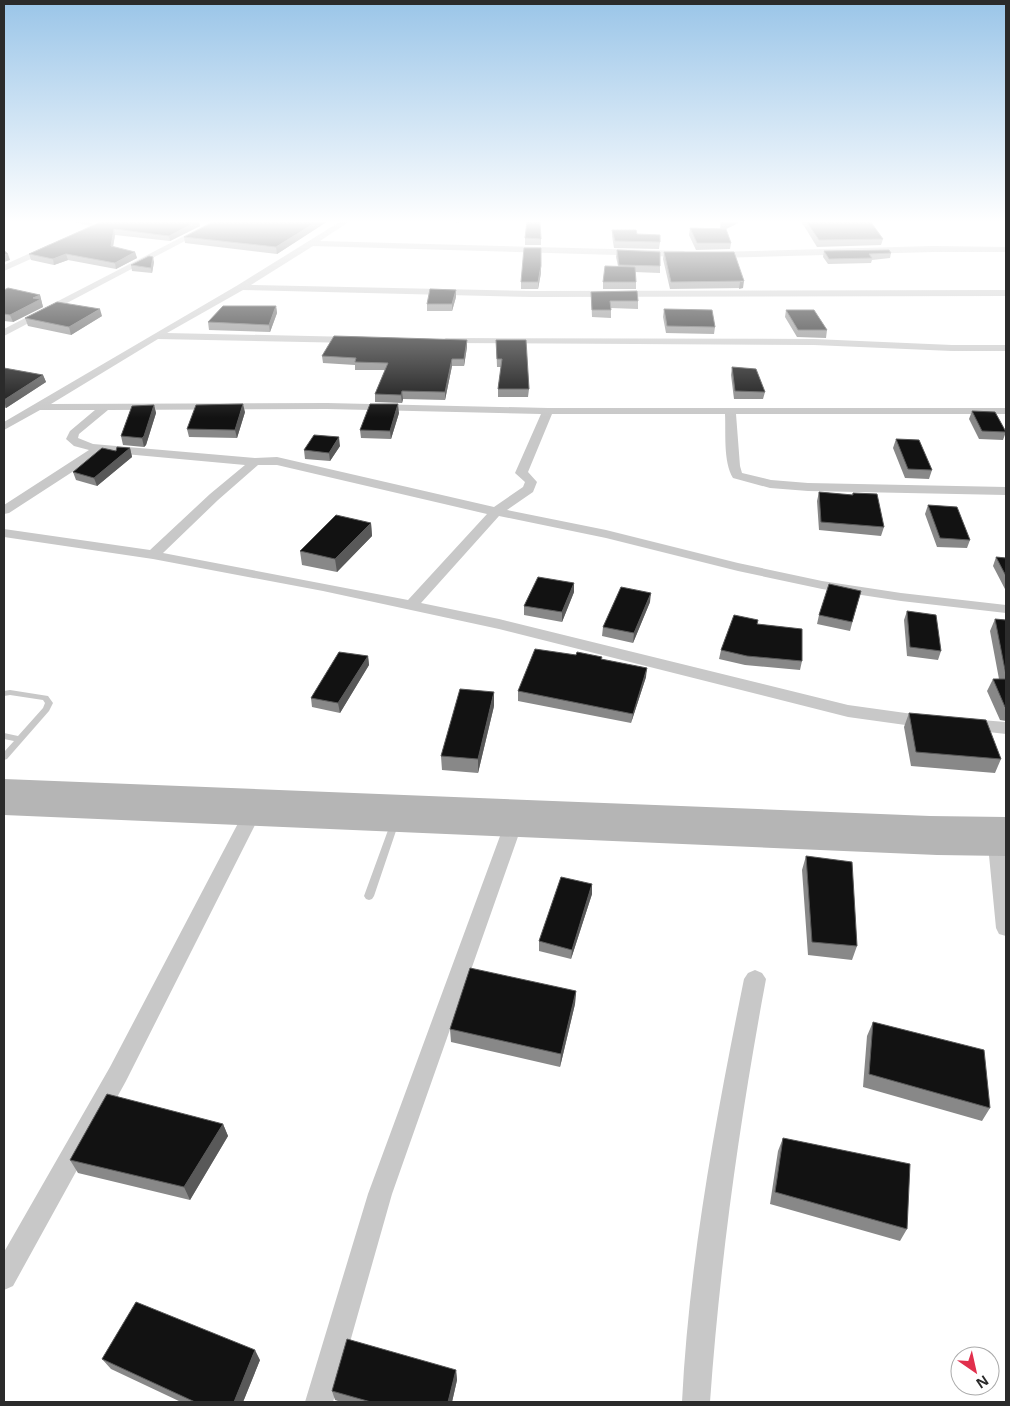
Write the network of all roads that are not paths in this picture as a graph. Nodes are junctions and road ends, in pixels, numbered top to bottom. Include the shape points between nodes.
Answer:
1 (93, 287) edge
2 (241, 288) joint
3 (1006, 293) edge
4 (4, 333) edge
5 (156, 336) junction
6 (364, 340) edge
7 (431, 341) edge
8 (1006, 348) edge
9 (36, 408) junction
10 (104, 408) junction
11 (730, 410) junction
12 (548, 411) junction
13 (1006, 411) edge
14 (4, 427) edge
15 (102, 448) junction
16 (255, 462) junction
17 (1006, 491) edge
18 (4, 510) edge
19 (496, 512) junction
20 (4, 533) edge
21 (153, 554) junction
22 (411, 606) junction
23 (1006, 609) edge
24 (4, 694) edge
25 (1006, 728) edge
26 (4, 736) edge
27 (20, 739) junction
28 (4, 757) edge
29 (4, 788) edge
30 (4, 806) edge
31 (251, 815) junction
32 (395, 822) junction
33 (512, 828) junction
34 (1003, 839) edge
35 (370, 896) dead end
36 (1006, 928) edge
37 (755, 979) dead end
38 (4, 1276) edge
39 (319, 1402) edge
40 (696, 1402) edge

1 - 4 street
2 - 3 street via 581,294
2 - 5 street
5 - 6 street
5 - 9 street
7 - 8 street via 814,342
9 - 10 street
9 - 14 street
10 - 12 street via 327,406
10 - 15 street via 74,433 72,439 84,446
11 - 12 street
11 - 13 street
11 - 17 street via 734,466 737,475 751,480 808,487
12 - 19 street via 521,473 531,482 530,489
15 - 16 street
15 - 18 street
16 - 19 street via 277,461
16 - 21 street
19 - 22 street
19 - 23 street via 606,534 822,585
20 - 21 street
21 - 22 street
22 - 25 street via 499,624 848,711
24 - 27 lane via 10,692 45,698 49,703
26 - 27 lane
27 - 28 lane
29 - 34 street via 910,826
30 - 31 street
31 - 32 street
31 - 38 street via 118,1074
32 - 33 street
32 - 35 lane
33 - 34 street via 937,845
33 - 39 street via 380,1194
34 - 36 street
37 - 40 street via 720,1183 706,1287

